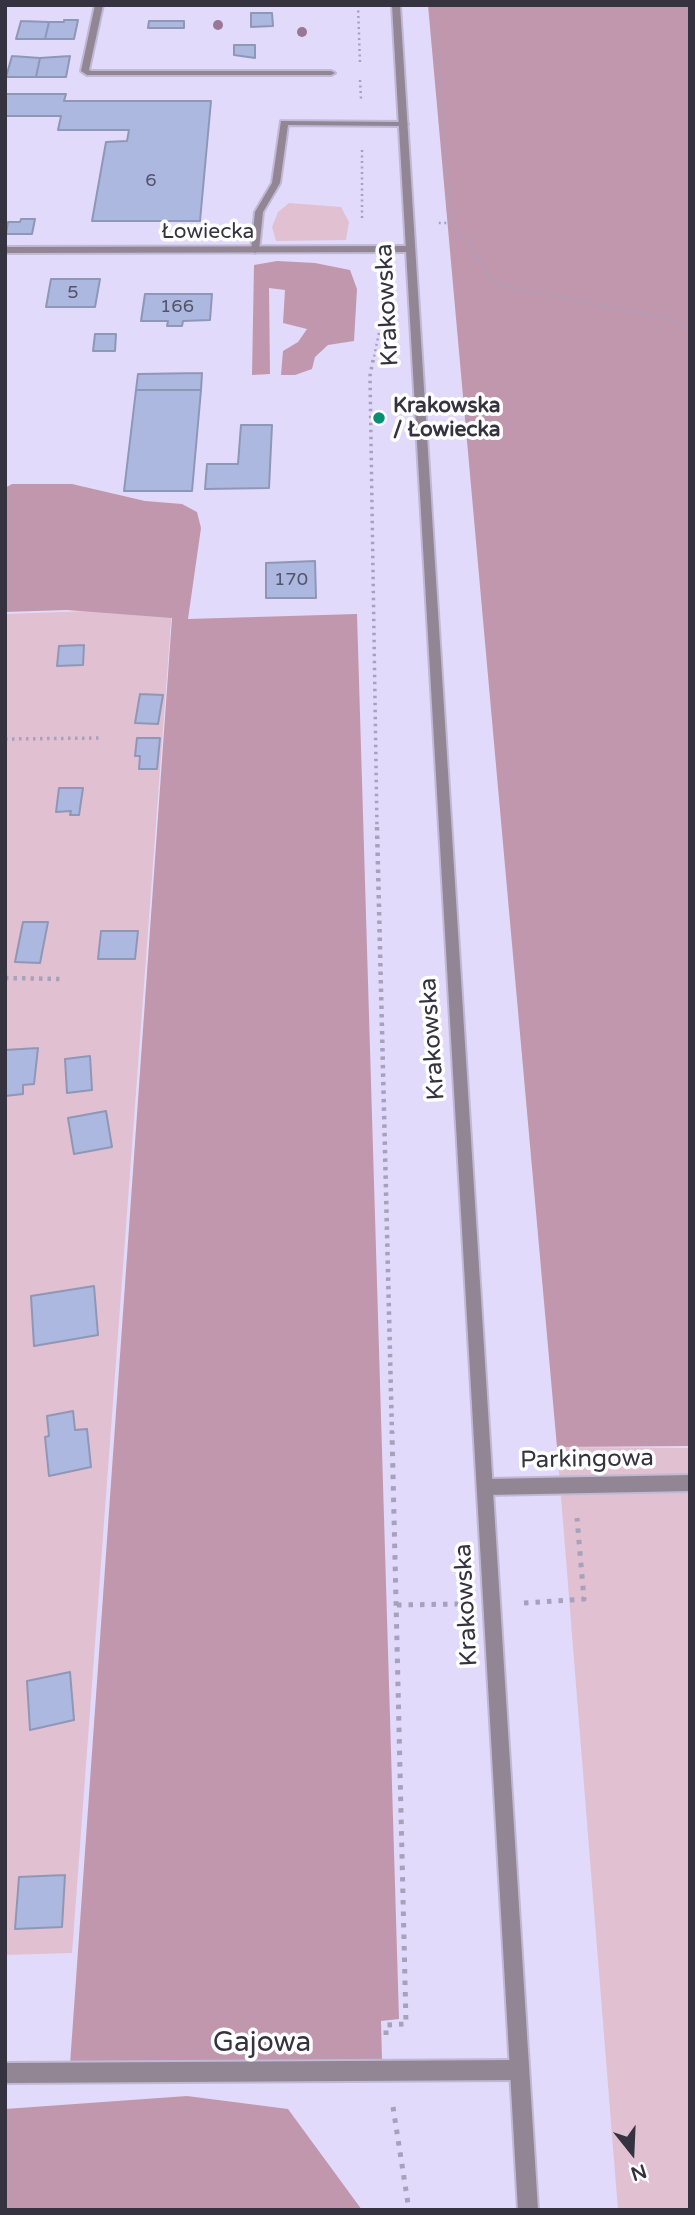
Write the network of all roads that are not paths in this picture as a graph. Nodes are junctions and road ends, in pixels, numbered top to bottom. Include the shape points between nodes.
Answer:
1 (99, 5) edge
2 (396, 5) edge
3 (331, 73) dead end
4 (404, 124) junction
5 (410, 249) junction
6 (5, 250) edge
7 (255, 250) junction
8 (690, 1483) edge
9 (486, 1487) junction
10 (519, 2070) junction
11 (5, 2073) edge
12 (528, 2210) edge

1 - 3 street via 85,71 90,73
2 - 4 street, Krakowska
4 - 5 street, Krakowska
4 - 7 street via 284,123 276,183 259,212
5 - 7 street, Łowiecka
5 - 9 street, Krakowska
6 - 7 street, Łowiecka
8 - 9 street, Parkingowa
9 - 10 street, Krakowska
10 - 11 street, Gajowa
10 - 12 street, Krakowska

